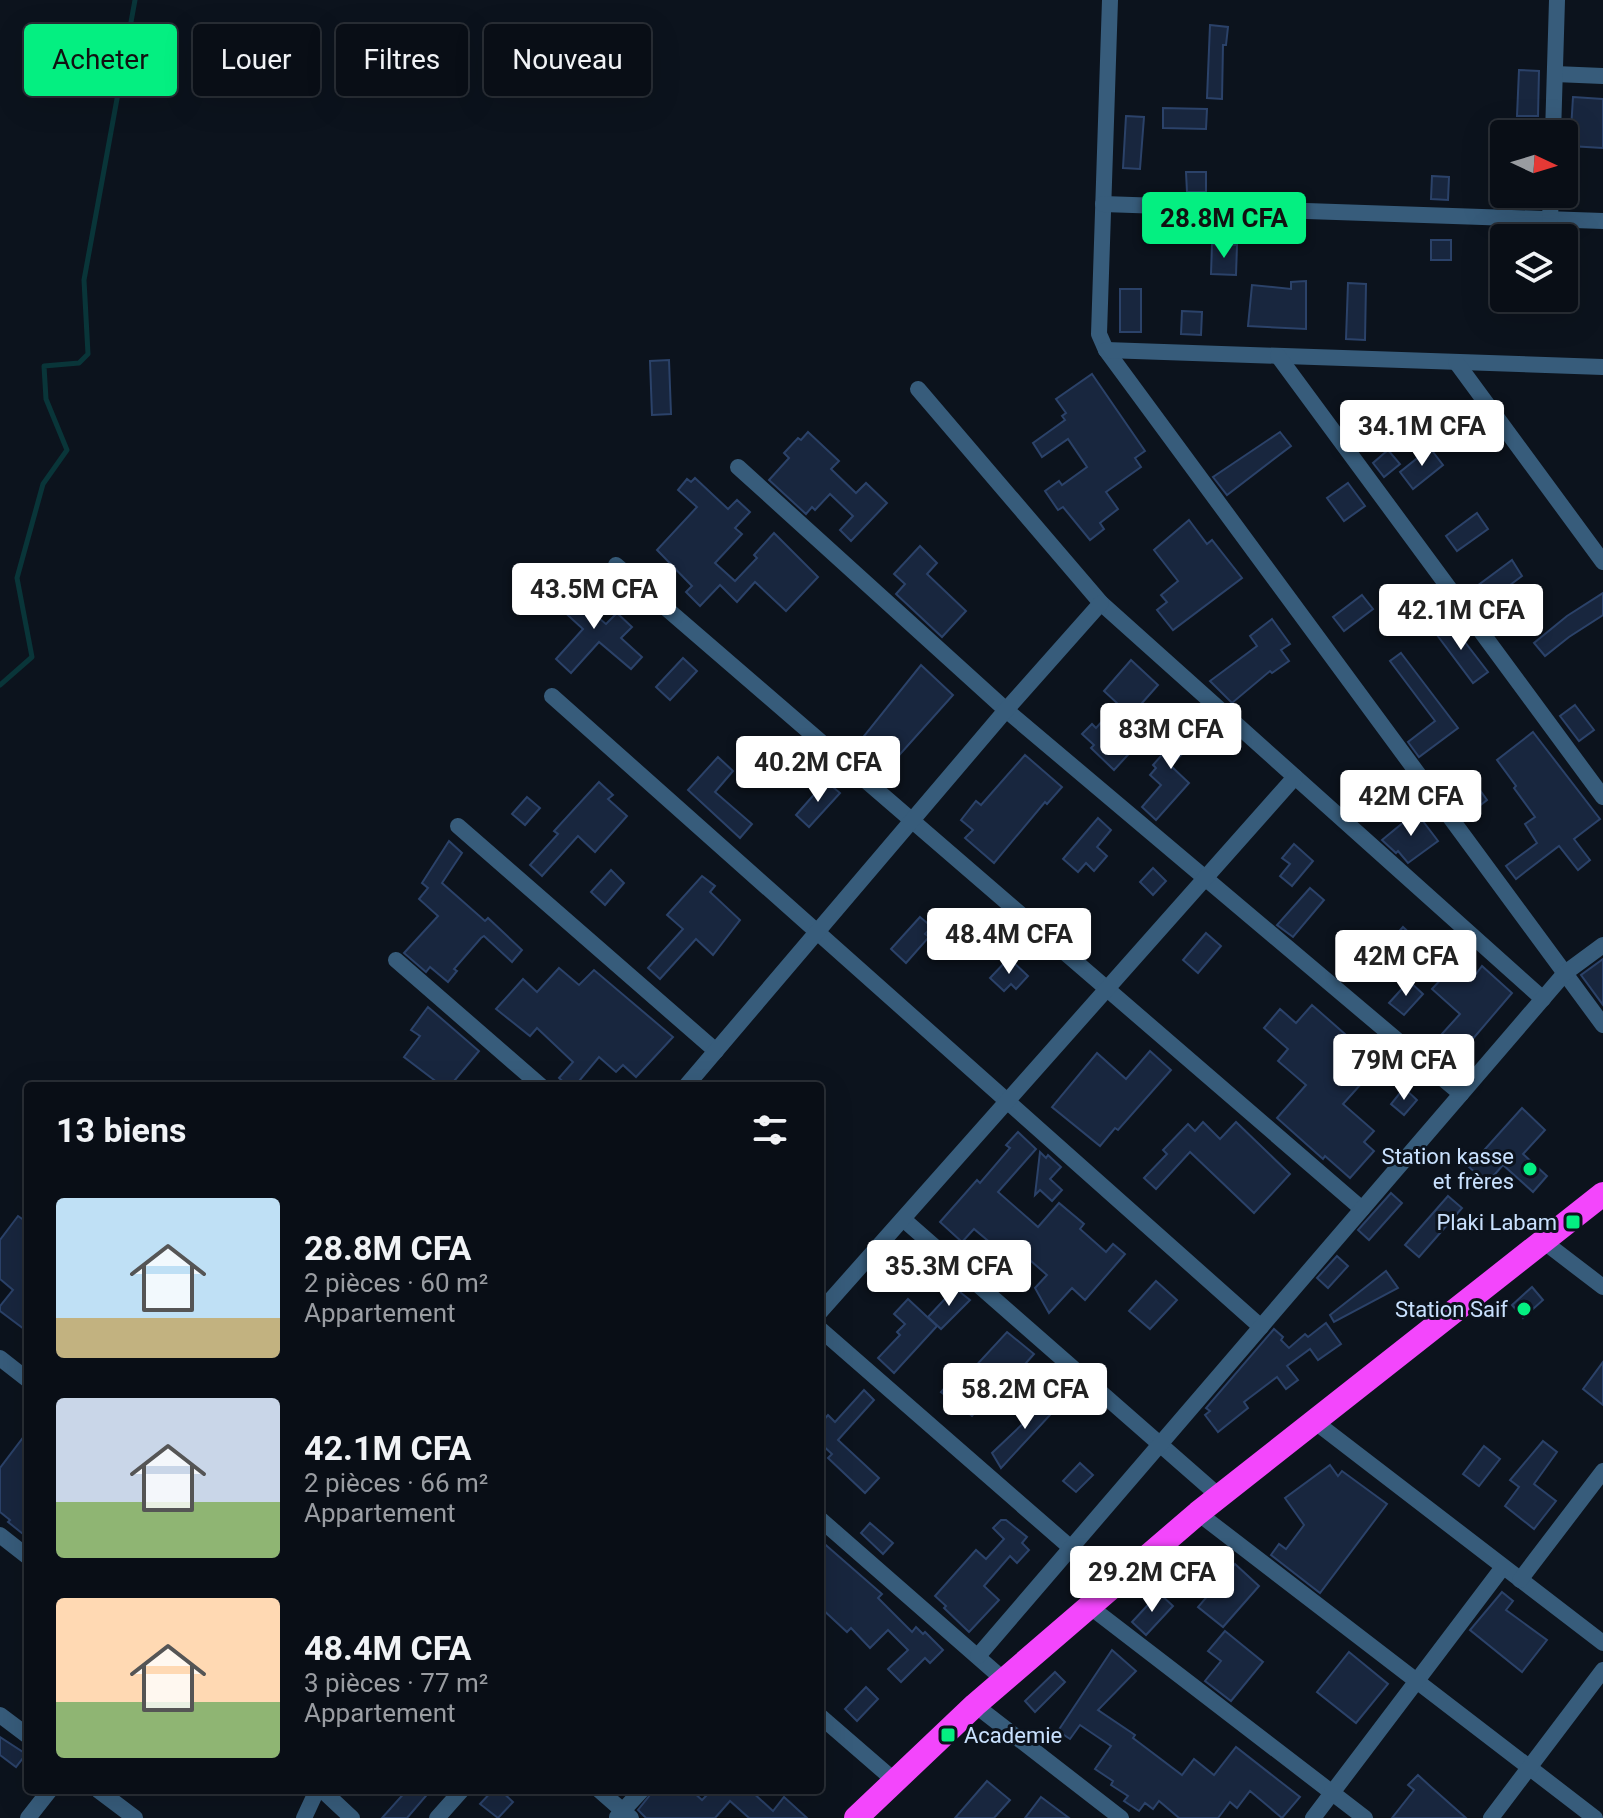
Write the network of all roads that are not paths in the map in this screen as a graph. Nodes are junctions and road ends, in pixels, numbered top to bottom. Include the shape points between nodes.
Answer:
1 (1110, 0) edge
2 (1557, 0) edge
3 (1555, 74) junction
4 (1603, 76) edge
5 (1553, 120) edge
6 (1103, 204) junction
7 (1550, 208) edge
8 (1550, 219) junction
9 (1603, 221) edge
10 (1106, 350) junction
11 (1278, 356) junction
12 (1456, 362) junction
13 (1603, 367) edge
14 (918, 389) dead end
15 (738, 467) dead end
16 (1603, 562) edge
17 (616, 565) dead end
18 (1101, 603) junction
19 (552, 696) dead end
20 (1006, 710) junction
21 (1295, 777) junction
22 (1603, 797) edge
23 (912, 820) junction
24 (458, 826) dead end
25 (1205, 878) junction
26 (817, 932) junction
27 (1603, 945) edge
28 (396, 960) dead end
29 (1565, 973) junction
30 (1107, 989) junction
31 (1543, 999) junction
32 (1603, 1025) edge
33 (716, 1051) junction
34 (536, 1082) edge
35 (689, 1082) edge
36 (1461, 1094) junction
37 (1007, 1102) junction
38 (1603, 1194) edge
39 (1362, 1209) junction
40 (903, 1219) junction
41 (1543, 1241) junction
42 (1603, 1287) edge
43 (824, 1308) edge
44 (1261, 1327) junction
45 (824, 1332) edge
46 (0, 1358) edge
47 (24, 1377) edge
48 (1314, 1421) junction
49 (1160, 1444) junction
50 (1603, 1471) edge
51 (1219, 1496) junction
52 (1198, 1513) junction
53 (824, 1522) edge
54 (0, 1535) edge
55 (1071, 1548) junction
56 (24, 1554) edge
57 (1503, 1567) junction
58 (1520, 1580) junction
59 (1089, 1606) junction
60 (1603, 1643) edge
61 (978, 1656) junction
62 (1603, 1670) edge
63 (1004, 1680) junction
64 (1417, 1681) junction
65 (975, 1705) junction
66 (0, 1715) edge
67 (824, 1719) edge
68 (24, 1733) edge
69 (1529, 1767) junction
70 (895, 1781) junction
71 (1332, 1793) junction
72 (47, 1794) edge
73 (103, 1794) edge
74 (317, 1794) edge
75 (324, 1794) edge
76 (458, 1794) edge
77 (603, 1794) edge
78 (639, 1794) edge
79 (623, 1816) edge
80 (28, 1818) edge
81 (135, 1818) edge
82 (304, 1818) edge
83 (352, 1818) edge
84 (437, 1818) edge
85 (856, 1818) edge
86 (1121, 1818) edge
87 (1313, 1818) edge
88 (1365, 1818) edge
89 (1491, 1818) edge
90 (1595, 1818) edge

1 - 6 street
2 - 3 street
3 - 4 street
3 - 5 street
6 - 8 street
6 - 10 street via 1099,334
7 - 8 street
8 - 9 street
10 - 11 street
10 - 29 street
11 - 12 street
11 - 22 street
12 - 13 street
12 - 16 street
14 - 18 street
15 - 20 street
17 - 23 street
18 - 20 street
18 - 21 street
19 - 26 street
20 - 23 street
20 - 25 street
21 - 25 street
21 - 31 street
23 - 26 street
23 - 30 street
24 - 33 street
25 - 30 street
25 - 36 street
26 - 33 street
26 - 37 street
27 - 29 street
28 - 34 street
29 - 31 street
29 - 32 street
30 - 37 street
30 - 39 street
31 - 36 street
33 - 35 street
36 - 39 street
37 - 40 street
37 - 44 street
38 - 41 highway
39 - 44 street
40 - 43 street
40 - 49 street
41 - 42 street
41 - 48 highway
44 - 49 street
45 - 55 street
46 - 47 street
48 - 51 highway
48 - 57 street
49 - 51 street
49 - 55 street
50 - 58 street
51 - 52 highway
52 - 59 highway
52 - 64 street
53 - 61 street
54 - 56 street
55 - 61 street
57 - 58 street
57 - 64 street
58 - 60 street
59 - 63 highway
59 - 71 street
61 - 63 street
62 - 69 street
63 - 65 highway
64 - 69 street
64 - 71 street
65 - 70 highway
65 - 86 street
66 - 68 street
67 - 70 street
69 - 89 street
69 - 90 street
70 - 85 highway
71 - 87 street
71 - 88 street
72 - 80 street
73 - 81 street
74 - 82 street
75 - 83 street
76 - 84 street
77 - 79 street
78 - 79 street

